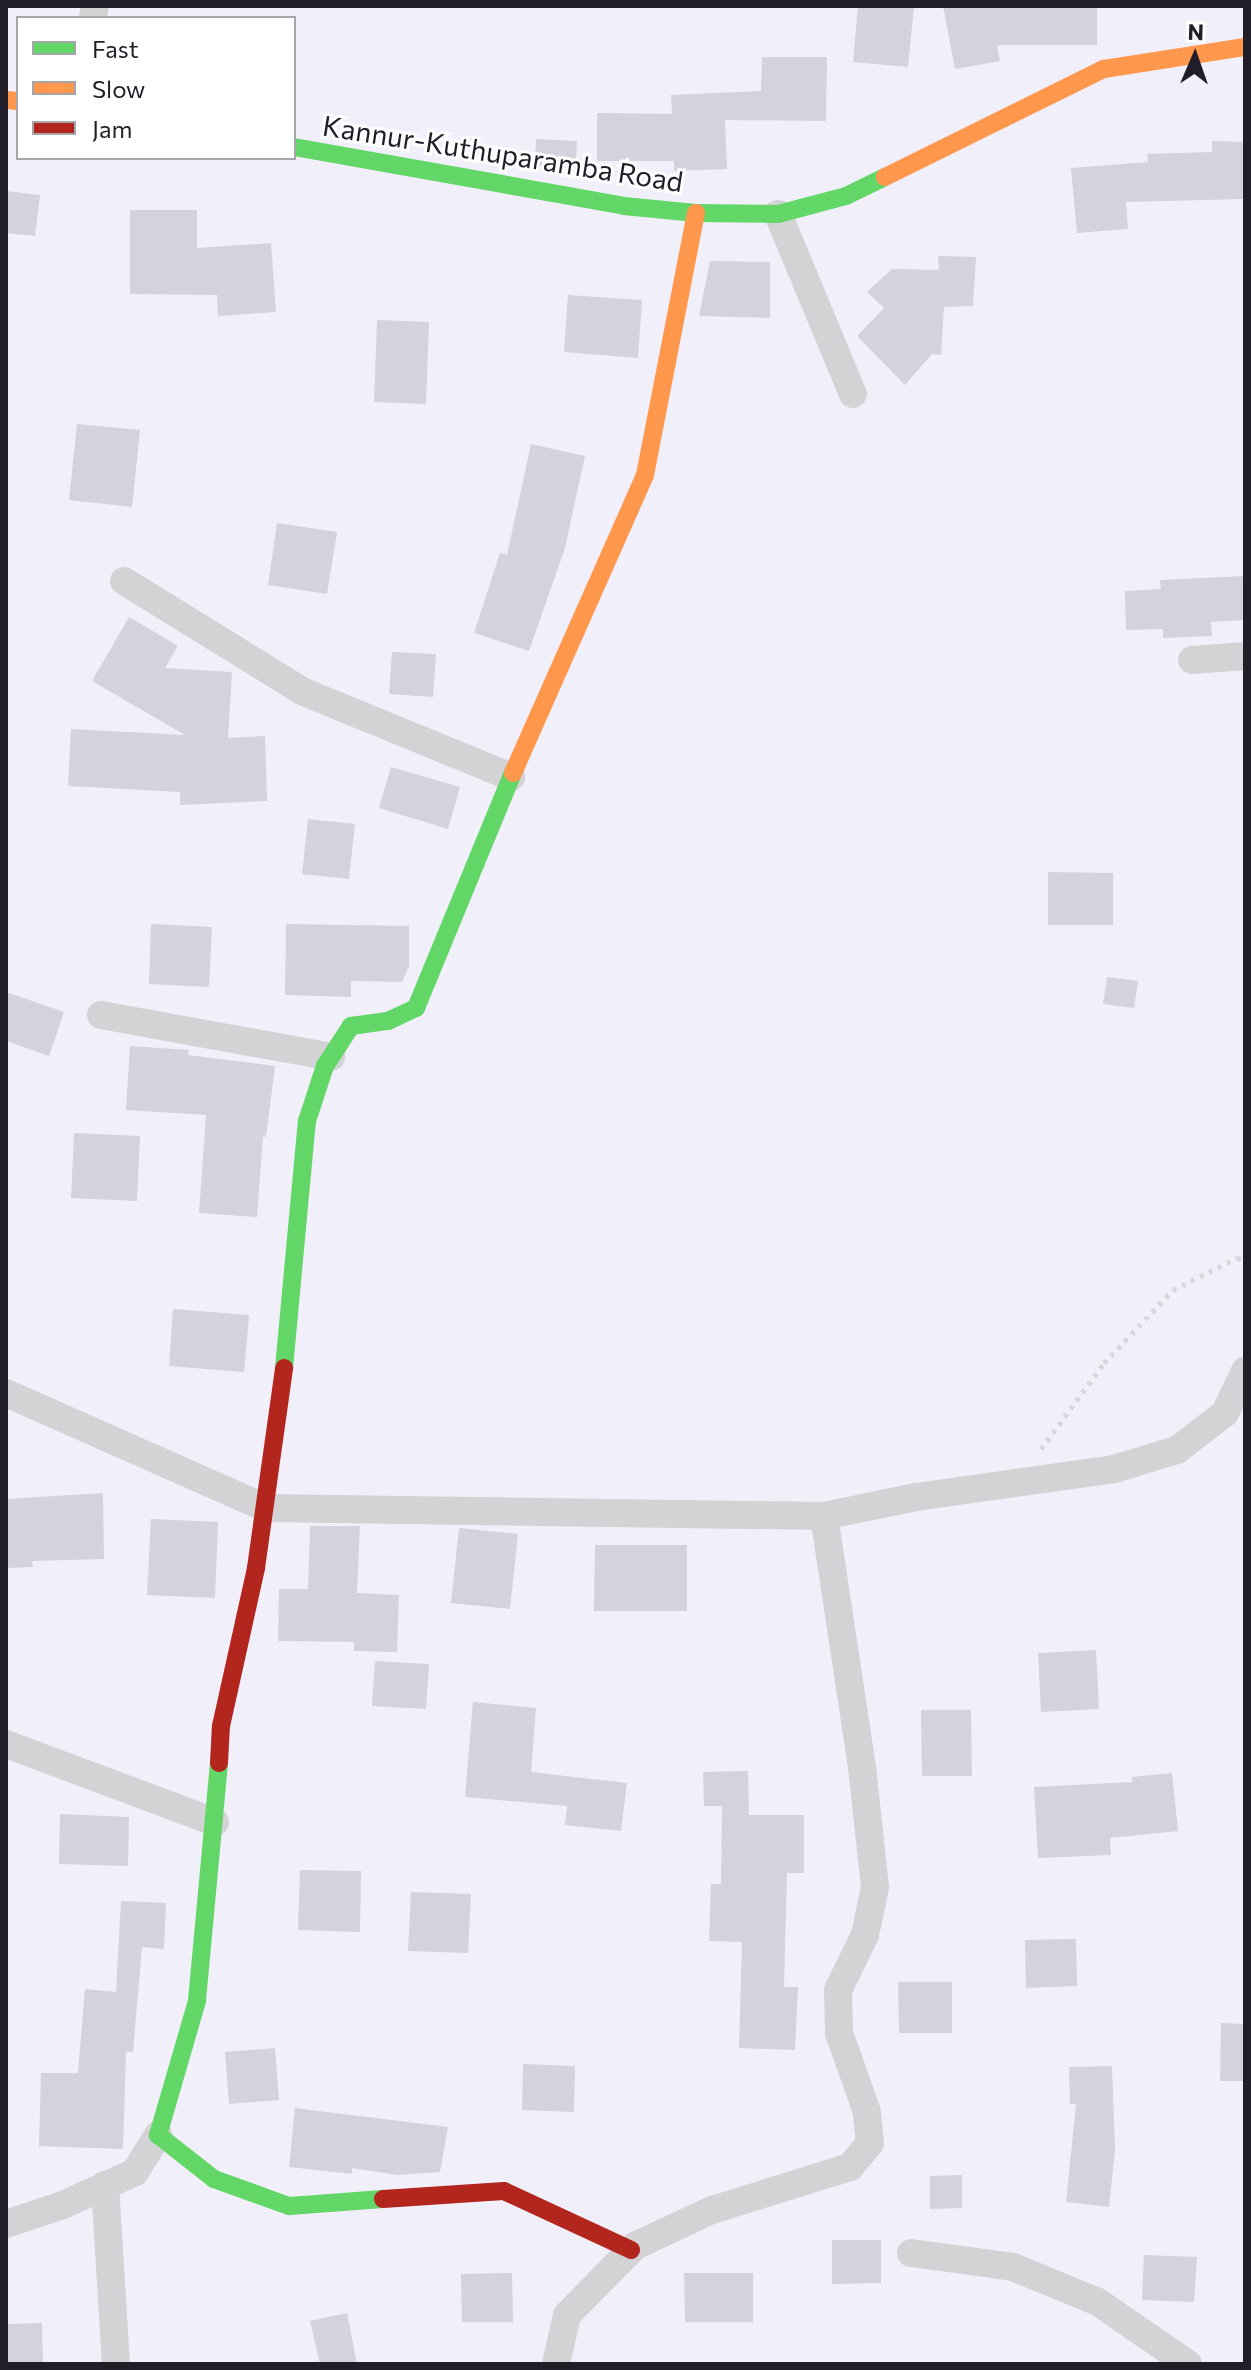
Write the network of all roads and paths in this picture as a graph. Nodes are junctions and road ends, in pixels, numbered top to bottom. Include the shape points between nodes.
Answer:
1 (1245, 47) edge
2 (296, 147) edge
3 (696, 213) junction
4 (778, 214) junction
5 (853, 394) dead end
6 (124, 581) dead end
7 (1245, 656) edge
8 (1192, 660) dead end
9 (511, 777) junction
10 (101, 1015) dead end
11 (331, 1057) junction
12 (1245, 1260) edge
13 (1245, 1371) edge
14 (6, 1393) edge
15 (1018, 1482) junction
16 (265, 1508) junction
17 (824, 1516) junction
18 (6, 1744) edge
19 (215, 1822) junction
20 (158, 2135) junction
21 (105, 2185) junction
22 (6, 2224) edge
23 (631, 2250) junction
24 (911, 2253) dead end
25 (116, 2364) edge
26 (556, 2364) edge
27 (1188, 2364) edge

1 - 4 street, Kannur-Kuthuparamba Road via 1104,69 846,196
2 - 3 street, Kannur-Kuthuparamba Road via 624,206
3 - 4 street, Kannur-Kuthuparamba Road
3 - 9 street via 645,475
4 - 5 street
6 - 9 street via 304,692
7 - 8 street
9 - 11 street via 416,1008 388,1021 351,1026
10 - 11 street
11 - 16 street via 307,1121 280,1412
12 - 15 path via 1237,1258 1173,1290 1104,1363
13 - 15 street via 1225,1413 1177,1450 1114,1469
14 - 16 street
15 - 17 street
16 - 17 street
16 - 19 street via 221,1726
17 - 23 street via 875,1887 865,1935 838,1990 839,2033 867,2112 870,2143 850,2167 712,2210
18 - 19 street
19 - 20 street via 197,2001
20 - 21 street via 135,2172
20 - 23 street via 214,2179 289,2206 504,2191
21 - 22 street
21 - 25 street
23 - 26 street via 567,2315
24 - 27 street via 1013,2267 1098,2302

